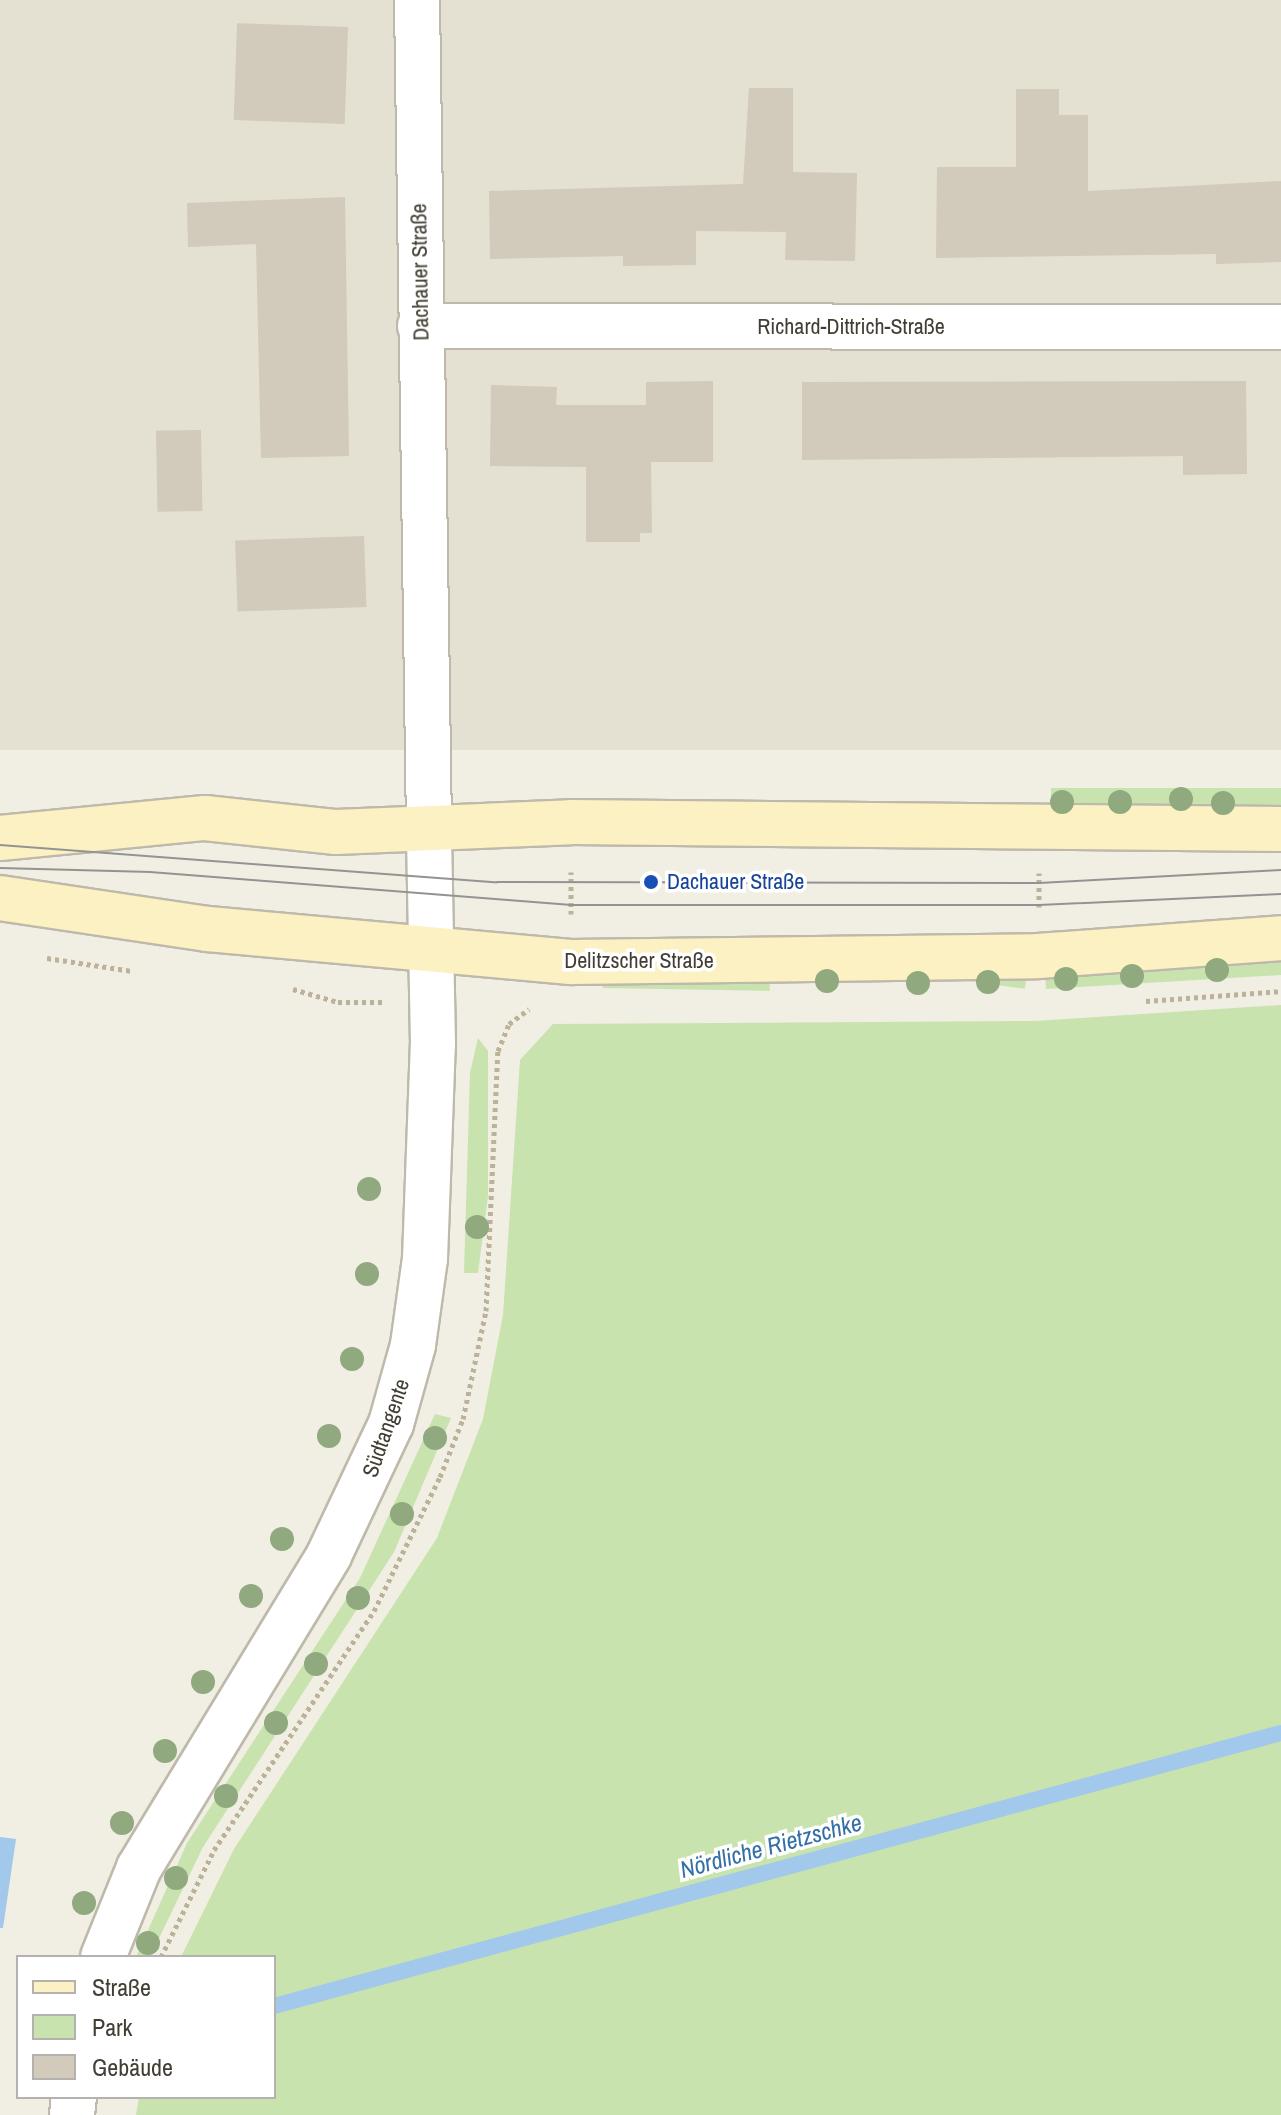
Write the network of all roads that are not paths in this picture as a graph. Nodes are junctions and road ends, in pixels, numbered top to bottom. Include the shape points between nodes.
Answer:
1 (417, 0) edge
2 (420, 326) junction
3 (1281, 327) edge
4 (1281, 829) edge
5 (429, 832) junction
6 (0, 838) edge
7 (0, 898) edge
8 (1281, 938) edge
9 (433, 950) junction
10 (104, 1955) edge

1 - 2 street, Dachauer Straße
2 - 3 street, Richard-Dittrich-Straße
2 - 5 street, Dachauer Straße
4 - 5 main road via 571,822
5 - 6 main road via 336,832 205,818
5 - 9 street, Südtangente
7 - 9 main road, Delitzscher Straße via 208,929
8 - 9 main road, Delitzscher Straße via 1038,956 571,962
9 - 10 street, Südtangente via 425,1259 413,1345 391,1424 329,1555 139,1868

